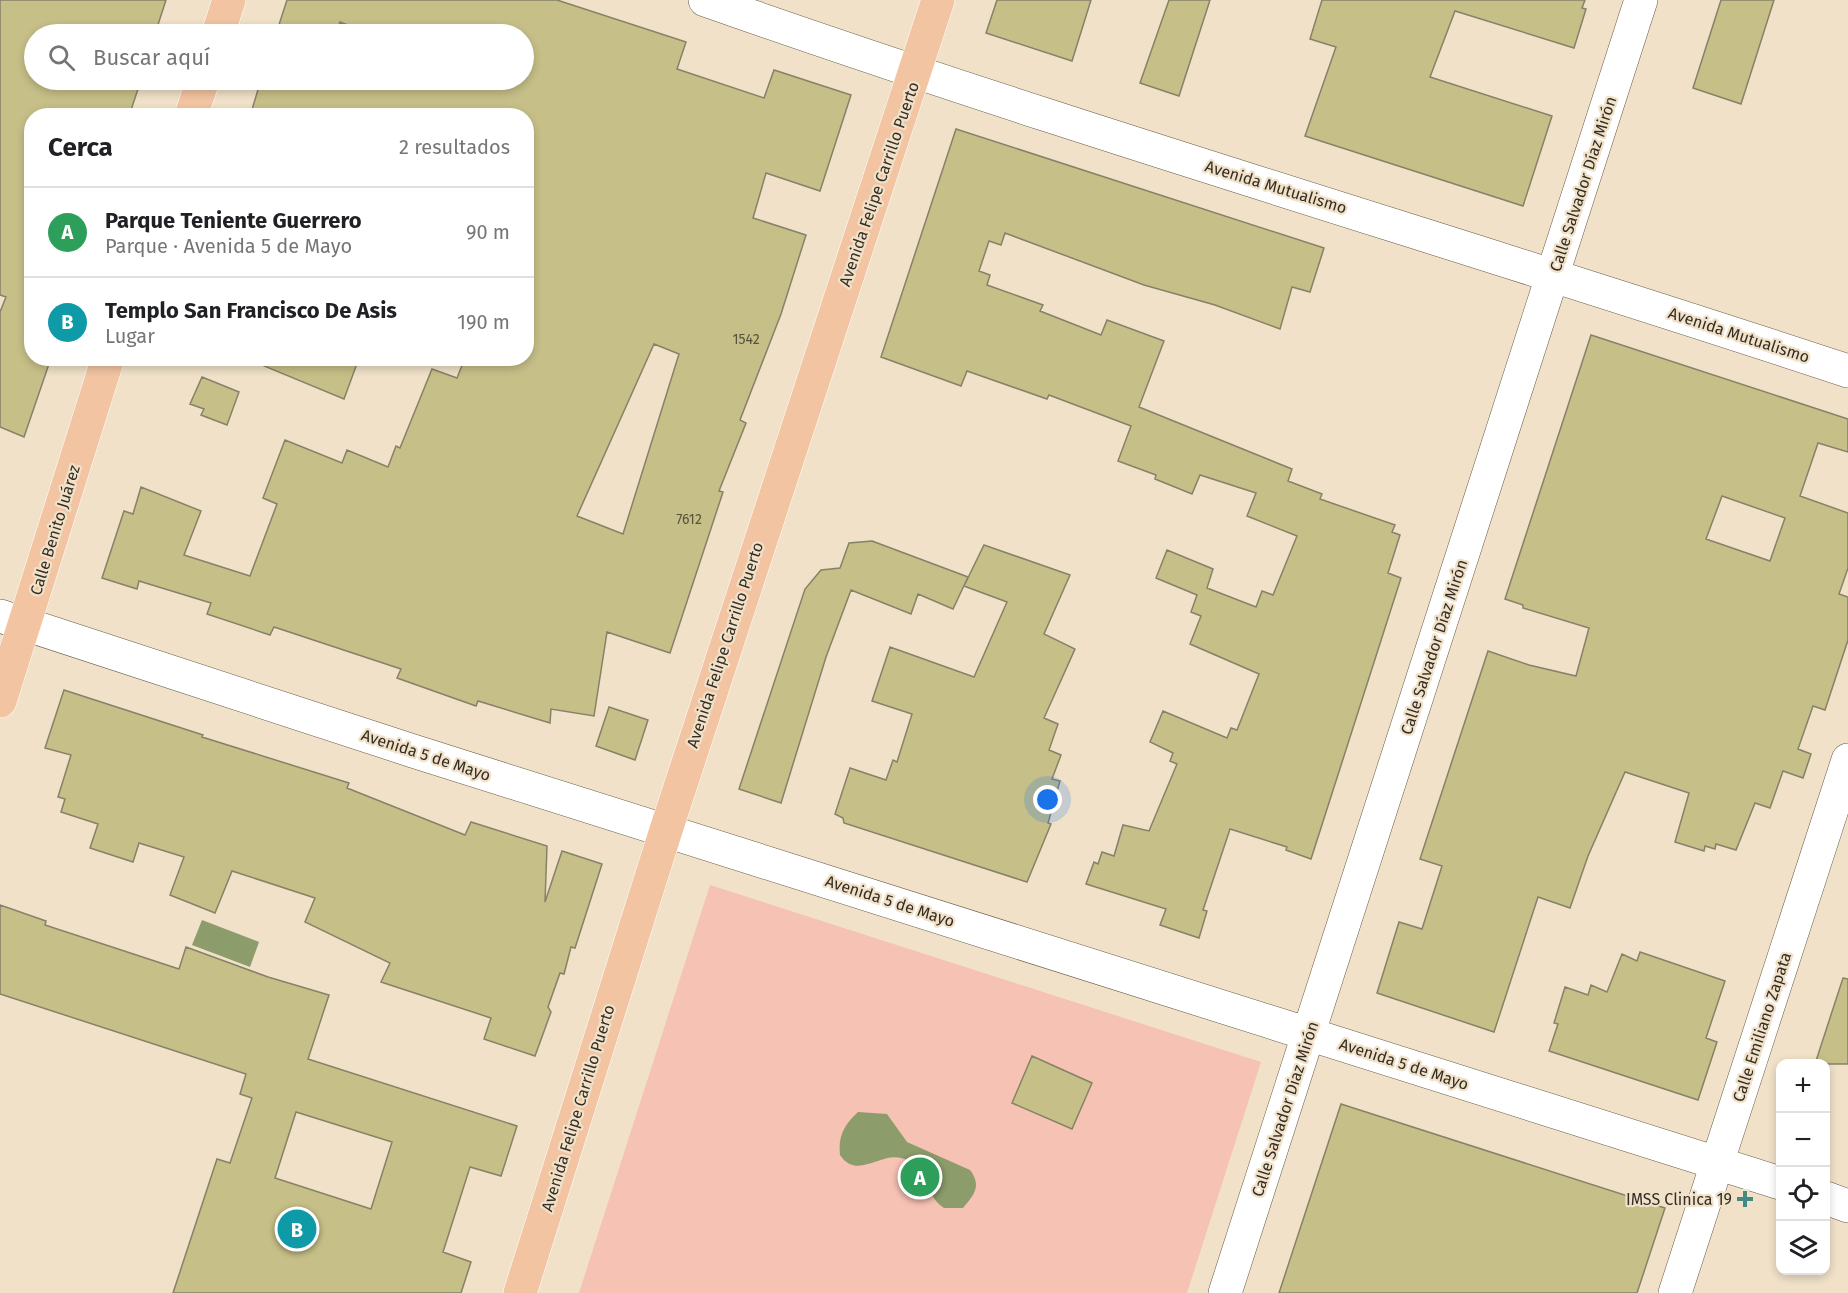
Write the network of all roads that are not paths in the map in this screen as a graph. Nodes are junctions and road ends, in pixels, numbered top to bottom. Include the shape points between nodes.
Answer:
1 (229, 0) edge
2 (705, 0) edge
3 (938, 0) edge
4 (1641, 0) edge
5 (221, 24) edge
6 (916, 74) junction
7 (200, 90) edge
8 (194, 108) edge
9 (1554, 274) junction
10 (105, 366) edge
11 (1848, 371) edge
12 (13, 620) edge
13 (0, 700) edge
14 (1848, 760) edge
15 (666, 830) junction
16 (1310, 1034) junction
17 (1718, 1162) junction
18 (1776, 1182) edge
19 (1830, 1199) edge
20 (1848, 1206) edge
21 (520, 1293) edge
22 (1225, 1293) edge
23 (1676, 1293) edge

1 - 5 main road
2 - 6 street, Avenida Mutualismo
3 - 6 main road, Avenida Felipe Carrillo Puerto
4 - 9 street, Calle Salvador Díaz Mirón
6 - 9 street, Avenida Mutualismo
6 - 15 main road, Avenida Felipe Carrillo Puerto
7 - 8 main road
9 - 11 street, Avenida Mutualismo
9 - 16 street, Calle Salvador Díaz Mirón
10 - 12 main road, Calle Benito Juárez
12 - 13 main road, Calle Benito Juárez
12 - 15 street, Avenida 5 de Mayo
14 - 17 street, Calle Emiliano Zapata
15 - 16 street, Avenida 5 de Mayo
15 - 21 main road, Avenida Felipe Carrillo Puerto
16 - 17 street, Avenida 5 de Mayo
16 - 22 street, Calle Salvador Díaz Mirón
17 - 18 street, Avenida 5 de Mayo
17 - 23 street, Calle Emiliano Zapata
19 - 20 street

